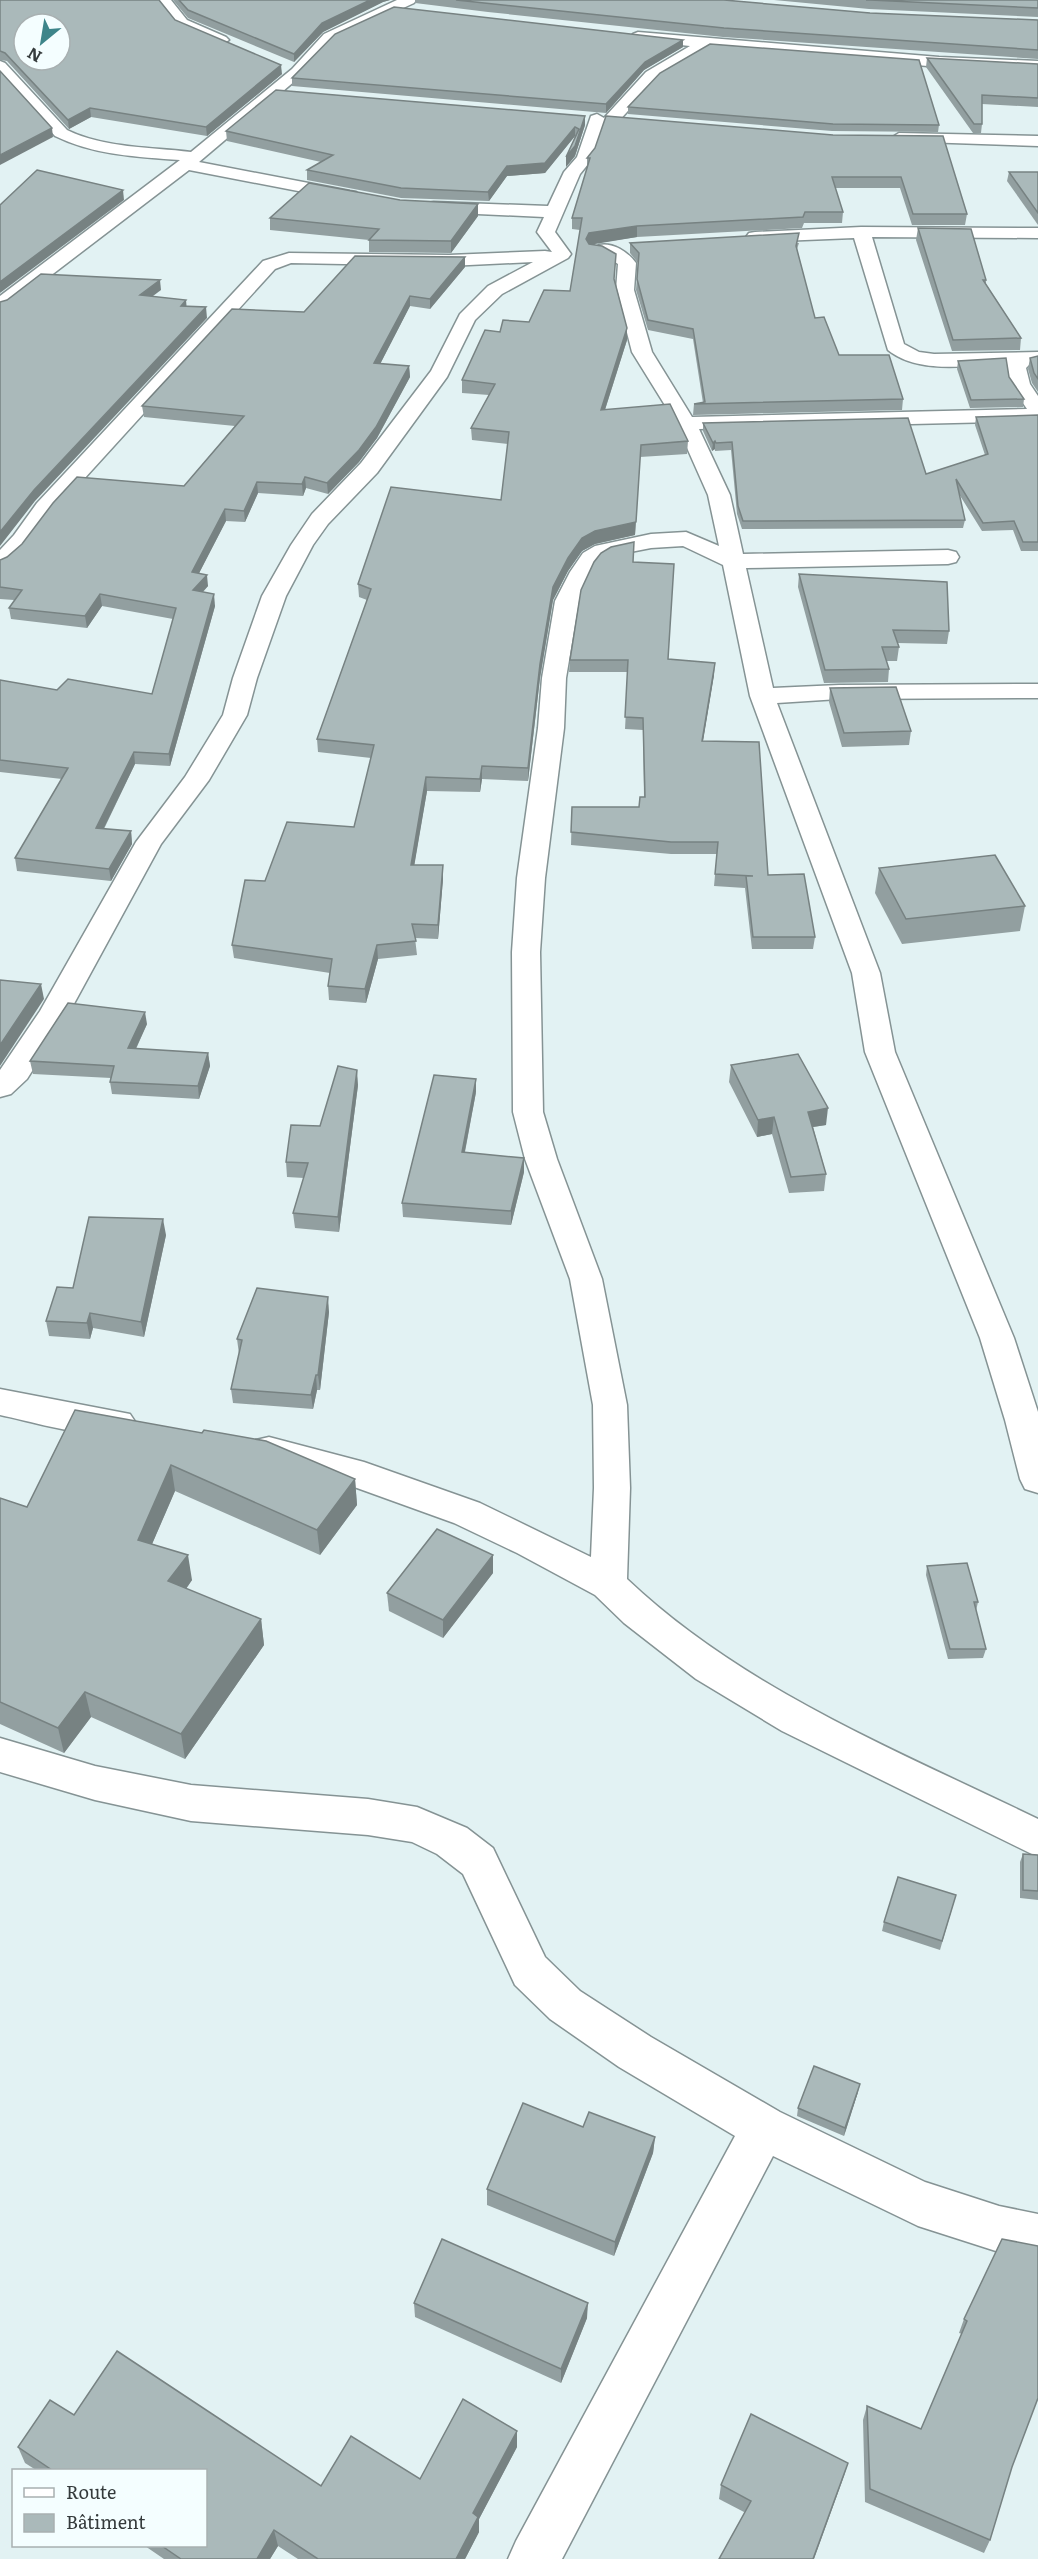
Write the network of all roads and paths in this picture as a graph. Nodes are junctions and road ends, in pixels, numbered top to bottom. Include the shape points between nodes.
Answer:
1 (163, 0) edge
2 (409, 0) edge
3 (389, 7) junction
4 (424, 12) edge
5 (623, 35) edge
6 (706, 42) junction
7 (237, 47) edge
8 (277, 64) edge
9 (1038, 66) edge
10 (297, 72) junction
11 (3, 73) edge
12 (272, 92) junction
13 (295, 94) edge
14 (594, 119) junction
15 (633, 122) edge
16 (880, 138) edge
17 (1038, 141) edge
18 (190, 160) junction
19 (368, 199) edge
20 (412, 206) edge
21 (555, 212) junction
22 (861, 232) junction
23 (1038, 233) edge
24 (736, 238) edge
25 (637, 244) edge
26 (583, 251) junction
27 (0, 305) edge
28 (1031, 359) edge
29 (1038, 409) edge
30 (1038, 415) edge
31 (686, 423) junction
32 (948, 557) dead end
33 (733, 561) junction
34 (0, 562) edge
35 (1038, 691) edge
36 (762, 696) junction
37 (0, 1087) edge
38 (0, 1402) edge
39 (1031, 1421) edge
40 (150, 1428) edge
41 (239, 1444) edge
42 (1038, 1479) edge
43 (608, 1584) junction
44 (0, 1755) edge
45 (1038, 1839) edge
46 (764, 2128) junction
47 (1038, 2237) edge
48 (534, 2559) edge

1 - 7 street via 182,23
2 - 3 street
3 - 4 street
3 - 10 street via 329,37
5 - 6 street
6 - 9 street via 939,62
6 - 14 street via 652,75
8 - 10 street
10 - 12 street
11 - 18 street via 68,138
12 - 13 street
12 - 18 street
14 - 15 street
14 - 21 street via 585,158 572,172
16 - 17 street
18 - 19 street
18 - 27 street
20 - 21 street
21 - 26 street via 546,232
22 - 23 street
22 - 24 street
22 - 28 street via 896,346 903,353 934,360
25 - 26 street
26 - 31 street via 620,256 627,263 625,290 642,352
26 - 34 street via 493,261 289,258 269,265
26 - 37 street via 495,290 467,318 440,374 369,468 320,519 274,596 235,716 196,780 149,842 55,1011 16,1072
28 - 29 street via 1016,366 1016,375
30 - 31 street
31 - 33 street via 719,495
32 - 33 street
33 - 36 street
33 - 43 street via 681,538 622,546 591,558 567,602 554,678 526,952 528,1112 541,1159 586,1279 609,1404 612,1467
35 - 36 street
36 - 39 street via 866,973 880,1052
38 - 40 street
39 - 42 street
41 - 43 street via 364,1476 467,1513
43 - 45 street via 637,1612 710,1668 748,1691 796,1719
44 - 46 street via 94,1783 191,1803 368,1817 417,1825 452,1841 478,1861 530,1971 565,2005 635,2052
46 - 47 street via 918,2203
46 - 48 street

